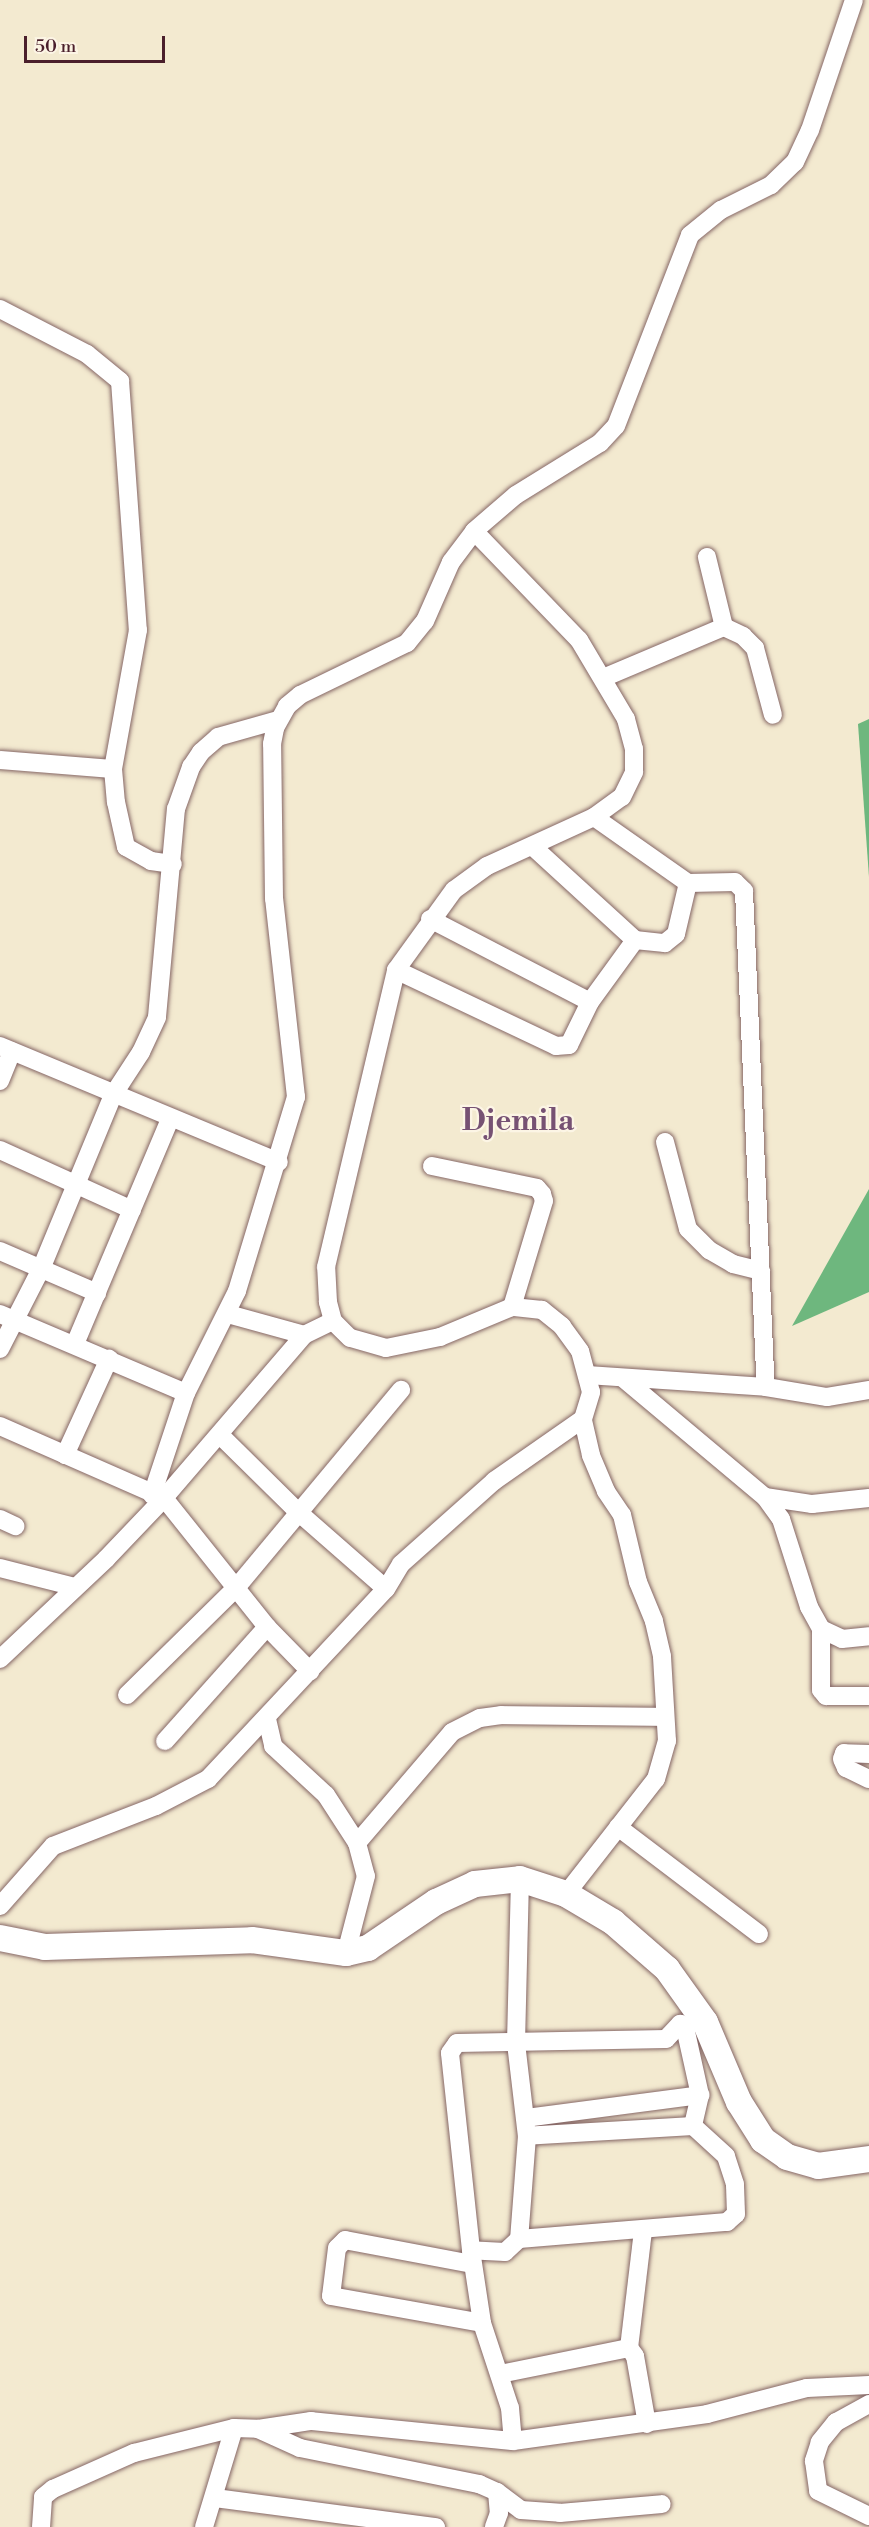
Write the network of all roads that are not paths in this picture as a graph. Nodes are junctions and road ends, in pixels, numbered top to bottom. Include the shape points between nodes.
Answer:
1 (854, 0) edge
2 (0, 309) edge
3 (474, 531) junction
4 (707, 557) dead end
5 (724, 627) junction
6 (603, 678) junction
7 (773, 715) dead end
8 (278, 720) junction
9 (0, 760) edge
10 (114, 769) junction
11 (594, 817) junction
12 (533, 847) junction
13 (174, 864) junction
14 (688, 883) junction
15 (430, 919) junction
16 (635, 940) junction
17 (396, 970) junction
18 (590, 1002) junction
19 (6, 1049) edge
20 (0, 1080) edge
21 (114, 1095) junction
22 (170, 1119) junction
23 (665, 1142) dead end
24 (0, 1150) edge
25 (279, 1162) junction
26 (432, 1166) dead end
27 (74, 1185) junction
28 (132, 1210) junction
29 (0, 1251) edge
30 (40, 1269) junction
31 (761, 1271) junction
32 (97, 1293) junction
33 (512, 1307) junction
34 (228, 1314) junction
35 (7, 1318) edge
36 (333, 1321) junction
37 (304, 1335) junction
38 (75, 1344) junction
39 (0, 1349) edge
40 (109, 1359) junction
41 (587, 1375) junction
42 (623, 1378) junction
43 (766, 1387) junction
44 (401, 1390) dead end
45 (869, 1390) edge
46 (186, 1393) junction
47 (583, 1419) junction
48 (0, 1426) edge
49 (220, 1436) junction
50 (65, 1455) junction
51 (158, 1496) junction
52 (765, 1497) junction
53 (869, 1498) edge
54 (297, 1511) junction
55 (0, 1568) edge
56 (75, 1587) junction
57 (236, 1588) junction
58 (386, 1589) junction
59 (267, 1627) junction
60 (821, 1629) junction
61 (869, 1636) edge
62 (0, 1659) edge
63 (310, 1671) junction
64 (127, 1695) dead end
65 (869, 1696) edge
66 (664, 1717) junction
67 (267, 1719) junction
68 (165, 1740) dead end
69 (869, 1754) edge
70 (869, 1779) edge
71 (618, 1827) junction
72 (357, 1843) junction
73 (520, 1879) junction
74 (566, 1894) junction
75 (0, 1906) edge
76 (759, 1934) dead end
77 (0, 1938) edge
78 (346, 1953) junction
79 (516, 2043) junction
80 (700, 2095) junction
81 (693, 2126) junction
82 (526, 2127) junction
83 (869, 2159) edge
84 (643, 2230) junction
85 (519, 2239) junction
86 (471, 2257) junction
87 (482, 2323) junction
88 (629, 2348) junction
89 (500, 2373) junction
90 (869, 2385) edge
91 (869, 2404) edge
92 (647, 2424) junction
93 (234, 2428) junction
94 (258, 2429) junction
95 (513, 2441) junction
96 (497, 2492) junction
97 (215, 2498) junction
98 (662, 2504) dead end
99 (869, 2516) edge
100 (40, 2527) edge
101 (204, 2527) edge
102 (436, 2527) edge
103 (494, 2527) edge

1 - 3 street via 810,130 795,162 771,185 721,210 690,234 616,426 600,443 516,495
2 - 10 street via 87,354 120,381 138,630
3 - 6 street via 579,640
3 - 8 street via 457,552 425,621 407,643 300,695
4 - 5 street
5 - 6 street
5 - 7 street via 744,636 755,648
6 - 11 street via 626,719 634,749 634,772 622,797
8 - 13 street via 218,737 201,752 176,809
8 - 25 street via 272,744 274,899 296,1096
9 - 10 street
10 - 13 street via 118,825 126,847 151,861
11 - 12 street
11 - 14 street
12 - 15 street via 487,866 454,890
12 - 16 street
13 - 21 street via 157,1017
14 - 16 street via 676,934 665,943
14 - 31 street via 735,882 744,891
15 - 17 street
15 - 18 street
16 - 18 street
17 - 18 street via 562,1047 569,1045
17 - 36 street via 326,1267
19 - 20 street
19 - 21 street
21 - 22 street
21 - 27 street
22 - 25 street
22 - 28 street
23 - 31 street via 688,1229 709,1250 733,1264
24 - 27 street
25 - 34 street
26 - 33 street via 537,1188 542,1194 544,1201
27 - 28 street
27 - 30 street
28 - 32 street
29 - 30 street
30 - 32 street
30 - 35 street
31 - 43 street
32 - 38 street
33 - 36 street via 440,1336 386,1348 356,1341
33 - 41 street via 542,1310 562,1326 580,1351
34 - 37 street
34 - 46 street
35 - 38 street
35 - 39 street
36 - 37 street
37 - 49 street
38 - 40 street
40 - 46 street
40 - 50 street
41 - 42 street
41 - 47 street via 591,1392
42 - 43 street
42 - 52 street
43 - 45 street via 827,1397
44 - 54 street
46 - 51 street
47 - 58 street via 494,1481 401,1564
47 - 66 street via 591,1455 606,1491 622,1515 639,1582 654,1621 662,1656
48 - 50 street
49 - 51 street
49 - 54 street
50 - 51 street
51 - 56 street
51 - 57 street
52 - 53 street via 812,1504
52 - 60 street via 781,1519 809,1607
54 - 57 street
54 - 58 street
55 - 56 street
56 - 62 street
57 - 59 street
57 - 64 street
58 - 63 street
59 - 63 street
59 - 68 street
60 - 61 street via 842,1639
60 - 65 street via 821,1690 826,1696
63 - 67 street
66 - 71 street via 667,1740 656,1779
66 - 72 street via 480,1718 452,1732
67 - 72 street via 273,1746 326,1795
67 - 75 street via 208,1779 156,1806 54,1846
69 - 70 street via 844,1753 842,1759 846,1768
71 - 74 street
71 - 76 street
72 - 78 street via 366,1876
73 - 74 main road
73 - 78 main road via 475,1884 436,1902 368,1948
73 - 79 street
74 - 83 main road via 613,1922 667,1969 705,2022 739,2102 763,2140 788,2157 818,2166
77 - 78 main road via 45,1947 252,1940
79 - 80 street via 666,2039 680,2024 686,2032
79 - 82 street
79 - 86 street via 458,2043 450,2053
80 - 81 street
80 - 82 street
81 - 82 street
81 - 84 street via 726,2156 735,2184 736,2214 727,2222
82 - 85 street
84 - 85 street
84 - 88 street
85 - 86 street via 505,2252
86 - 87 street
86 - 87 street via 345,2240 337,2248 331,2296
87 - 89 street
88 - 89 street
88 - 92 street via 635,2356
89 - 95 street via 510,2408
90 - 92 street via 807,2388 707,2414
91 - 99 street via 836,2422 820,2442 814,2461 818,2491
92 - 95 street
93 - 94 street
93 - 97 street
93 - 100 street via 134,2453 53,2489 43,2497
94 - 95 street via 311,2421
94 - 96 street via 300,2448 479,2484
96 - 98 street via 521,2510 560,2513
96 - 103 street via 499,2513
97 - 101 street
97 - 102 street

